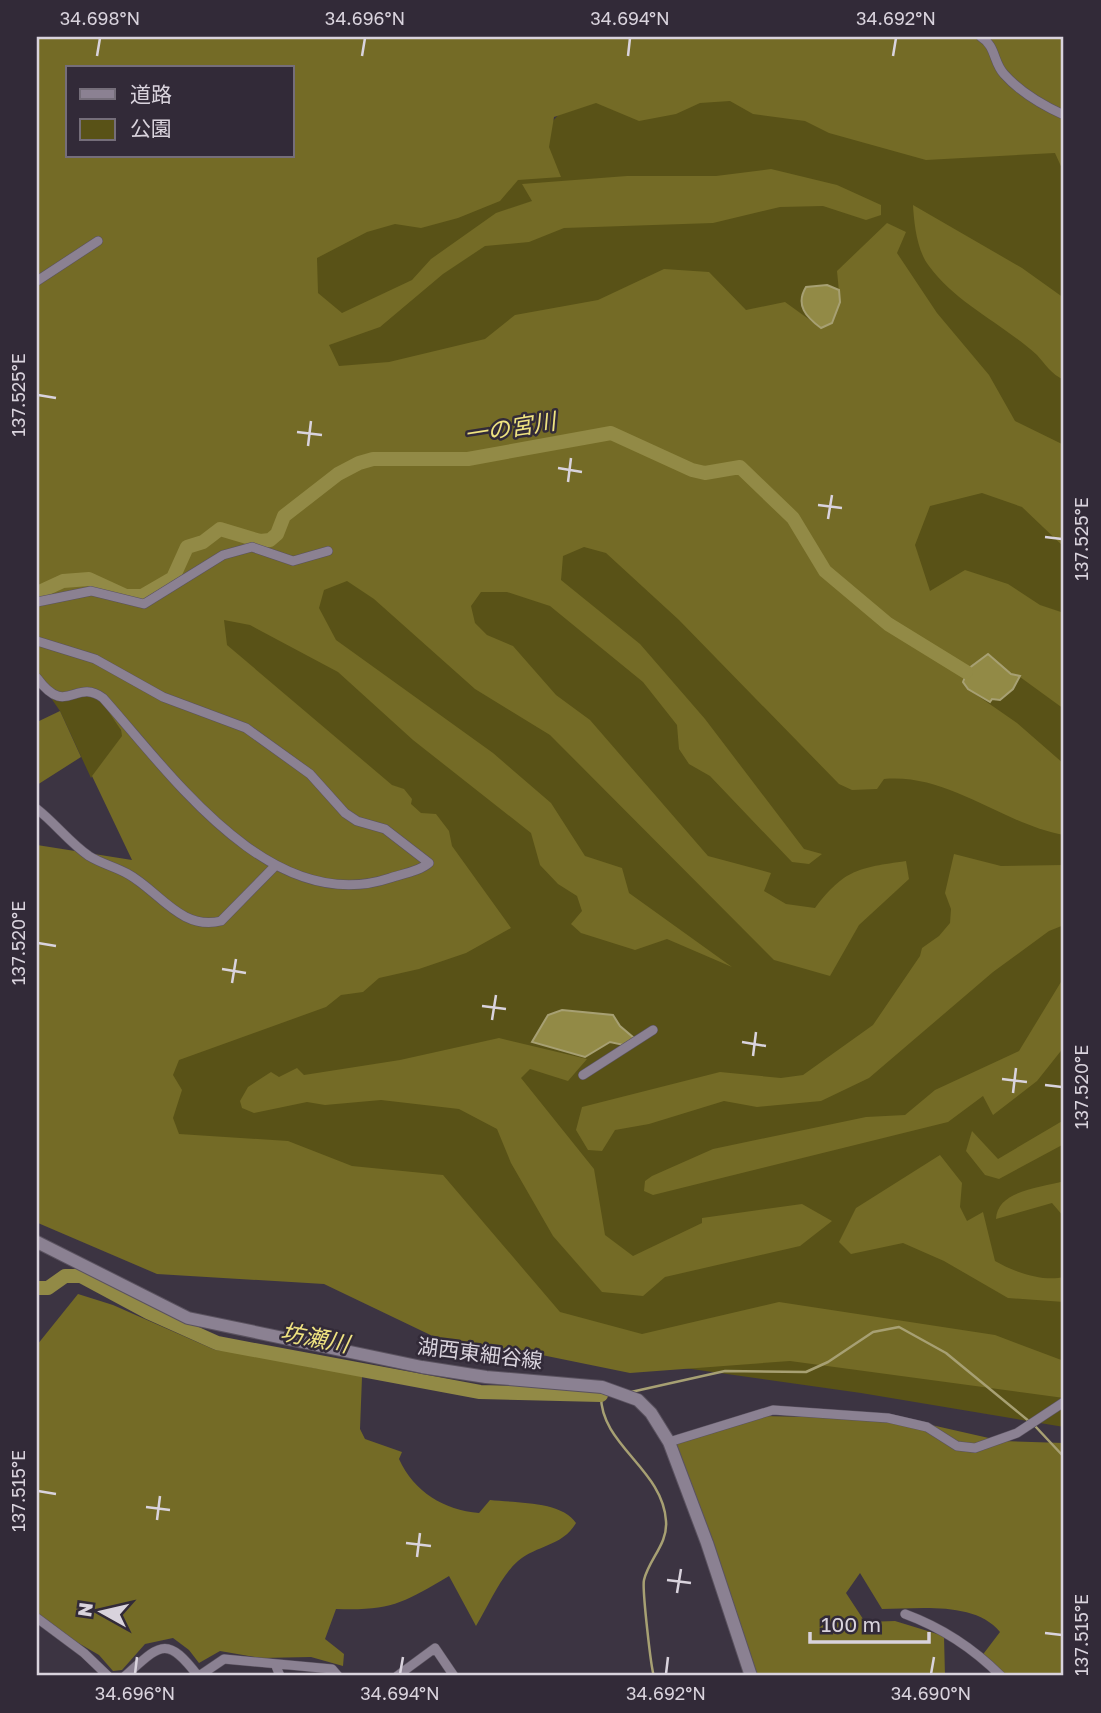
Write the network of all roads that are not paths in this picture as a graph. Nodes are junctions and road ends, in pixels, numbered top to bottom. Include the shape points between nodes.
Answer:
1 (981, 37) edge
2 (1064, 116) edge
3 (98, 241) dead end
4 (37, 281) edge
5 (328, 551) dead end
6 (37, 602) edge
7 (37, 641) edge
8 (37, 678) edge
9 (37, 809) edge
10 (276, 865) junction
11 (653, 1030) dead end
12 (583, 1075) dead end
13 (37, 1242) edge
14 (1064, 1402) edge
15 (669, 1442) junction
16 (905, 1614) dead end
17 (37, 1618) edge
18 (276, 1666) junction
19 (108, 1676) edge
20 (125, 1676) edge
21 (199, 1676) edge
22 (280, 1676) edge
23 (338, 1676) edge
24 (397, 1676) edge
25 (454, 1676) edge
26 (751, 1676) edge
27 (1002, 1676) edge

1 - 2 street via 989,42 1001,72
3 - 4 street
5 - 6 street via 293,561 251,547 223,555 144,604 91,591
7 - 10 street via 94,659 163,697 246,728 310,774 345,813 385,829 429,863 361,886 315,880
8 - 10 street via 55,696 65,698 83,691 99,695 208,815
9 - 10 street via 87,855 129,874 191,921 221,921
11 - 12 street
13 - 15 main road, 湖西東細谷線 via 169,1310 221,1327 422,1367 618,1390 651,1413
14 - 15 street via 1017,1433 975,1448 957,1446 927,1427 888,1418 783,1410 736,1419
15 - 26 main road, 湖西東細谷線
16 - 27 street via 947,1632
17 - 19 street
18 - 21 street via 225,1659
18 - 22 street
18 - 23 street via 332,1669
20 - 21 street via 150,1653 167,1648 184,1657
24 - 25 street via 435,1648

